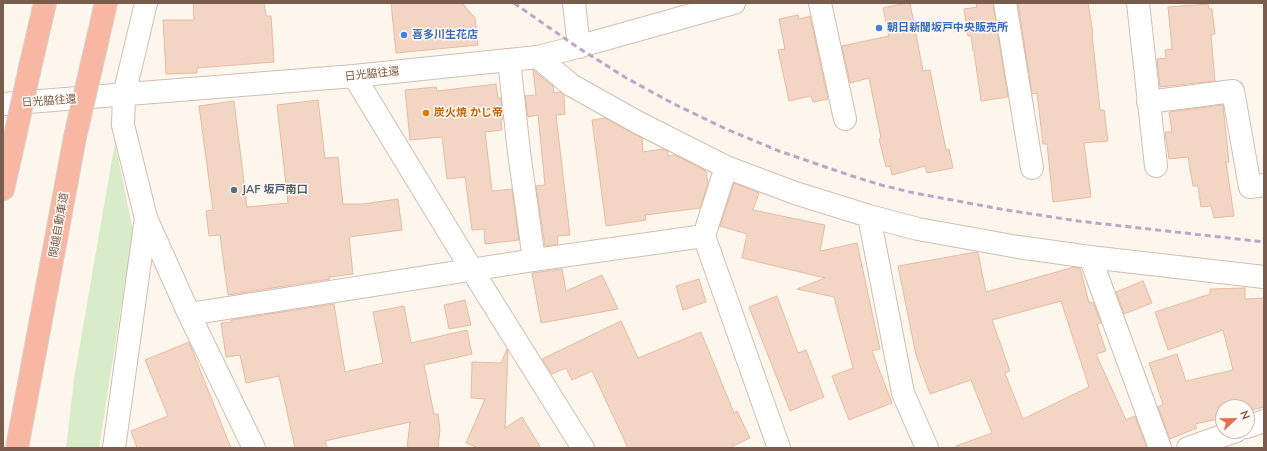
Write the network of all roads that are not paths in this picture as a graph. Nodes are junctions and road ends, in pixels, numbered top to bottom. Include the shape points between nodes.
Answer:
1 (45, 3) edge
2 (106, 3) edge
3 (146, 3) edge
4 (574, 3) edge
5 (734, 3) edge
6 (820, 3) edge
7 (1005, 3) edge
8 (1138, 3) edge
9 (579, 47) junction
10 (538, 57) junction
11 (508, 60) junction
12 (354, 76) junction
13 (124, 95) junction
14 (1148, 102) junction
15 (3, 104) edge
16 (845, 119) dead end
17 (1156, 166) dead end
18 (726, 167) junction
19 (1032, 168) dead end
20 (1264, 185) edge
21 (3, 189) edge
22 (869, 216) junction
23 (146, 218) junction
24 (704, 236) junction
25 (1090, 257) junction
26 (534, 260) junction
27 (472, 270) junction
28 (1264, 278) edge
29 (189, 314) junction
30 (1215, 438) edge
31 (17, 448) edge
32 (114, 448) edge
33 (254, 448) edge
34 (583, 448) edge
35 (779, 448) edge
36 (927, 448) edge
37 (1160, 448) edge
38 (1188, 448) edge

1 - 21 highway, bridge
2 - 31 highway, 関越自動車道, bridge via 75,137
3 - 13 street
4 - 9 street
5 - 9 street, 日光脇往還
6 - 16 street
7 - 19 street
8 - 14 street
9 - 10 street, 日光脇往還
10 - 11 street, 日光脇往還
10 - 18 street via 571,85
11 - 12 street, 日光脇往還
11 - 26 street
12 - 13 street, 日光脇往還
12 - 27 street
13 - 15 street, 日光脇往還
13 - 23 street via 123,125
14 - 17 street
14 - 20 street via 1233,91 1250,187
18 - 22 street via 795,193
18 - 24 street
22 - 25 street via 918,229
22 - 36 street via 903,392
23 - 29 street
23 - 32 street
24 - 26 street
24 - 35 street
25 - 28 street
25 - 37 street
26 - 27 street
27 - 29 street
27 - 34 street
29 - 33 street
30 - 38 street

